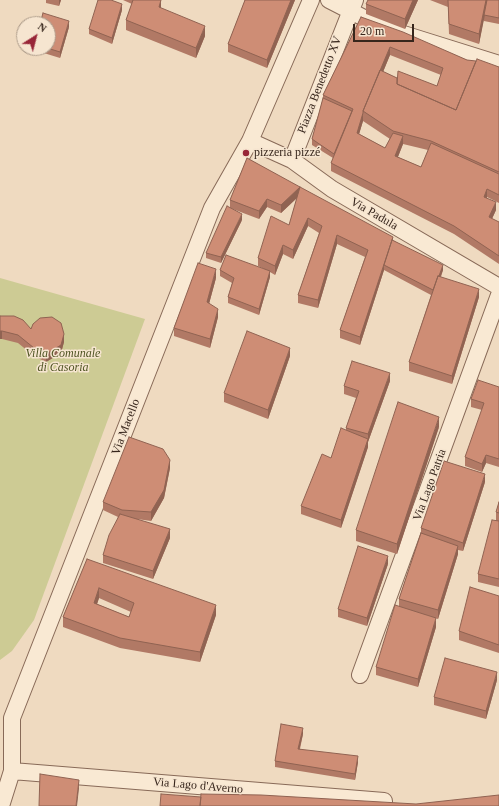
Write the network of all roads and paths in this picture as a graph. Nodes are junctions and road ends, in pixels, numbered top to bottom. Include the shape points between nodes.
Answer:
1 (311, 0) edge
2 (329, 0) edge
3 (352, 5) edge
4 (499, 64) edge
5 (250, 141) junction
6 (292, 160) junction
7 (499, 287) edge
8 (499, 295) edge
9 (360, 675) dead end
10 (6, 718) edge
11 (12, 771) junction
12 (384, 801) edge
13 (1, 806) edge

1 - 5 street
2 - 3 street
3 - 4 street via 398,32
3 - 6 street, Piazza Benedetto XV
5 - 6 street, Via Padula
5 - 10 street, Via Macello via 212,208
6 - 7 street, Via Padula via 332,189
8 - 9 street, Via Lago Patria
10 - 11 street
11 - 12 street, Via Lago d'Averno
11 - 13 street

